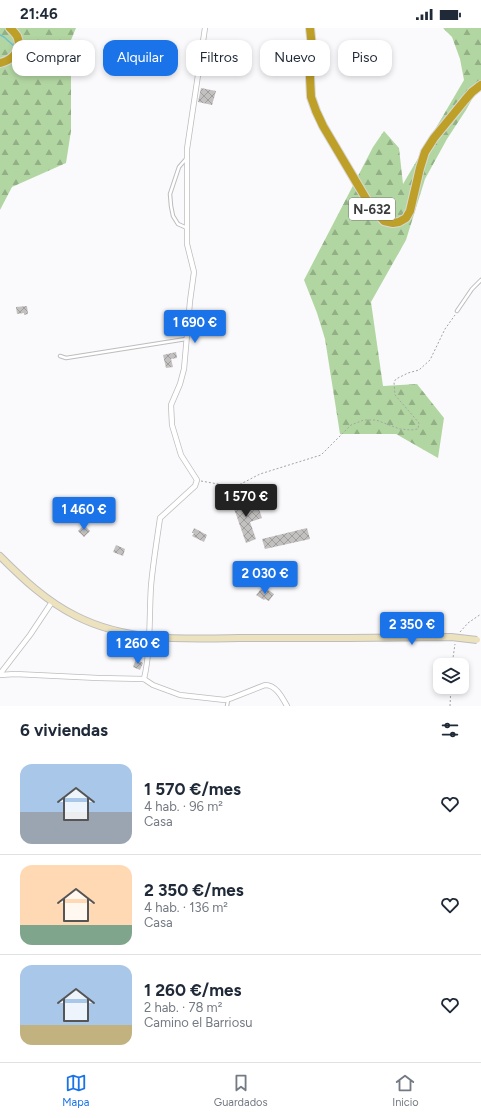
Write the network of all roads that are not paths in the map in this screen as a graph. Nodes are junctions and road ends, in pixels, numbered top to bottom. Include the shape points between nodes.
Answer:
1 (10, 28) edge
2 (204, 28) edge
3 (310, 28) edge
4 (2, 63) edge
5 (481, 85) edge
6 (188, 157) junction
7 (188, 229) junction
8 (481, 280) edge
9 (457, 311) road end
10 (187, 339) junction
11 (60, 356) dead end
12 (0, 556) edge
13 (52, 602) junction
14 (149, 637) junction
15 (479, 640) edge
16 (2, 666) edge
17 (0, 674) edge
18 (144, 678) junction
19 (228, 699) junction
20 (227, 706) edge
21 (287, 706) edge

1 - 4 highway via 17,36 19,46 12,58
2 - 6 street
3 - 5 highway, N-632 via 310,77 316,111 371,207 384,221 393,223 406,218 425,152 465,100
6 - 7 street
6 - 7 lane via 179,167 170,194 173,216 178,224
7 - 10 street via 188,244 194,272
8 - 9 lane
10 - 11 lane via 66,358
10 - 14 street via 184,369 171,405 172,425 181,455 196,480 195,486 160,518 151,585
12 - 13 street via 33,588
13 - 14 street via 76,616 101,626
13 - 16 street via 30,635
14 - 15 street, bridge via 452,637
14 - 18 street
16 - 17 street
17 - 18 street
18 - 19 street via 153,685 180,695
19 - 20 lane
19 - 21 street via 270,685

